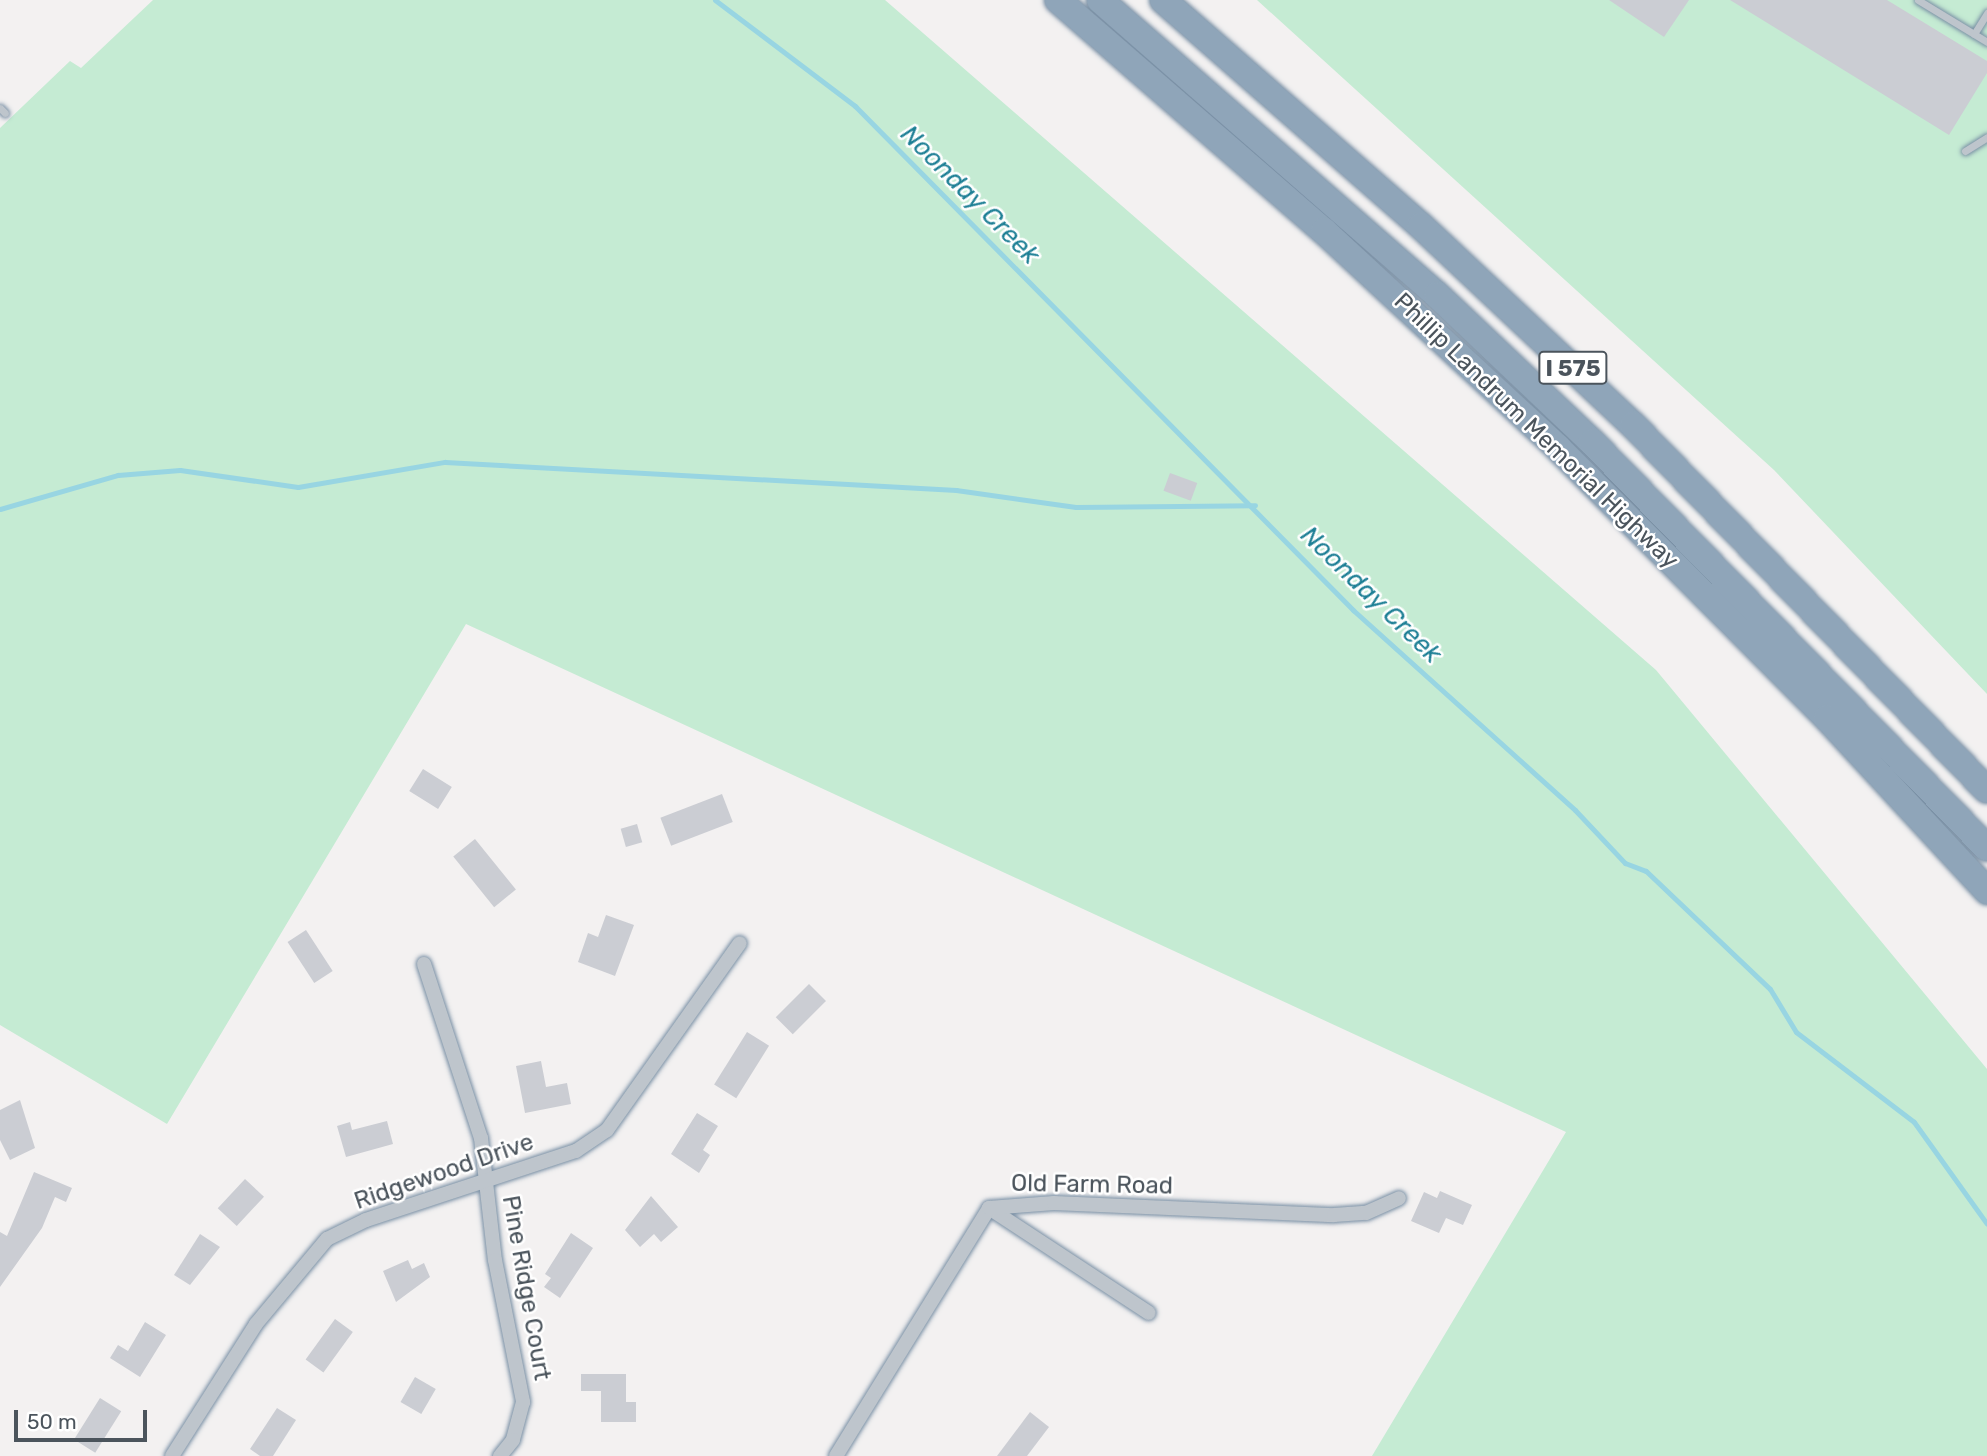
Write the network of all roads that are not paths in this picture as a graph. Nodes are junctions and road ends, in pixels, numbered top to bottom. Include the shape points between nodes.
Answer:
1 (1058, 0) edge
2 (1100, 0) edge
3 (1163, 0) edge
4 (1918, 0) edge
5 (1987, 13) edge
6 (1974, 34) junction
7 (1987, 42) edge
8 (1987, 137) edge
9 (1965, 151) dead end
10 (1987, 788) edge
11 (1987, 848) edge
12 (1987, 891) edge
13 (740, 943) dead end
14 (424, 964) dead end
15 (485, 1186) junction
16 (1399, 1198) dead end
17 (989, 1208) junction
18 (1149, 1313) dead end
19 (172, 1456) edge
20 (500, 1456) edge
21 (836, 1456) edge

1 - 12 highway, Phillip Landrum Memorial Highway / I 575 via 1324,231 1576,466 1827,718
2 - 11 highway via 1437,295 1592,442
3 - 10 highway, I 575 via 1578,373
4 - 6 lane
5 - 6 lane
6 - 7 lane
8 - 9 lane
13 - 15 street, Ridgewood Drive via 607,1130 576,1151
14 - 15 street, Pine Ridge Court via 481,1138
15 - 19 street, Ridgewood Drive via 366,1220 327,1239 256,1324
15 - 20 street, Pine Ridge Court via 523,1402 513,1440
16 - 17 street, Old Farm Road via 1366,1213 1334,1215 1054,1203
17 - 18 street
17 - 21 street, Old Farm Road

